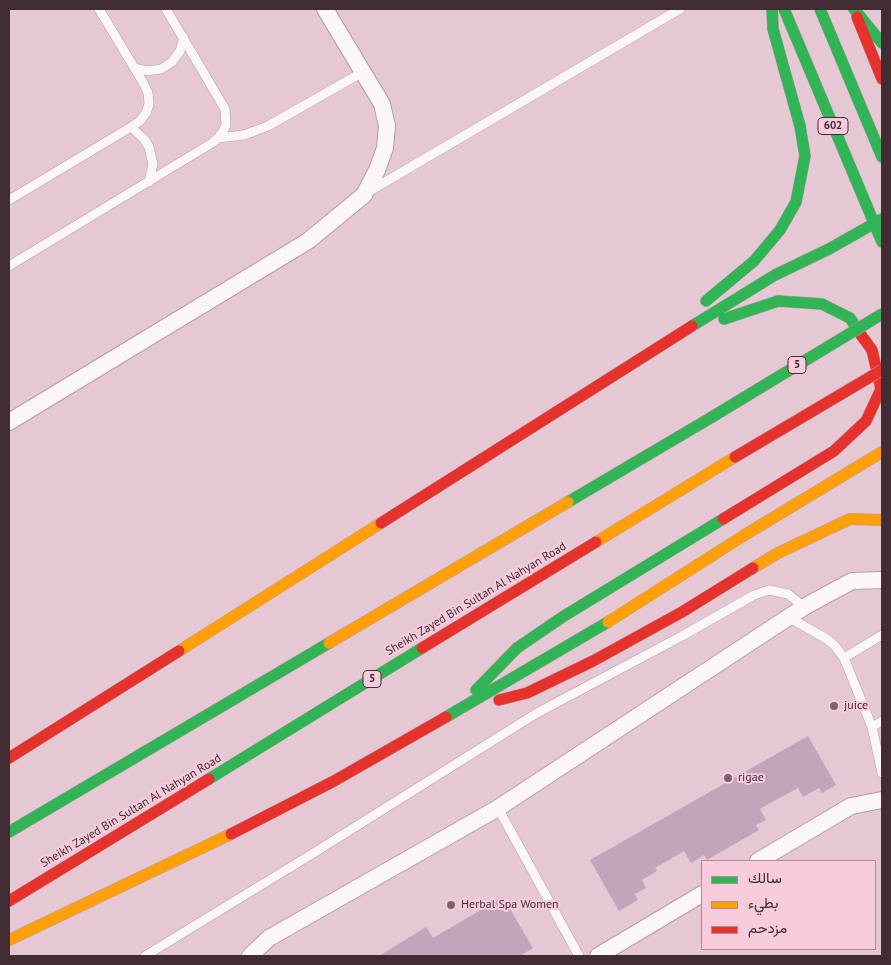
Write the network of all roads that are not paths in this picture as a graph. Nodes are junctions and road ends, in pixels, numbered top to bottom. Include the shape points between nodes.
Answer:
1 (99, 9) edge
2 (166, 9) edge
3 (325, 9) edge
4 (680, 9) edge
5 (772, 9) edge
6 (784, 9) edge
7 (820, 9) edge
8 (854, 9) edge
9 (184, 38) junction
10 (882, 43) edge
11 (135, 68) junction
12 (363, 72) junction
13 (882, 79) edge
14 (131, 127) junction
15 (218, 138) junction
16 (882, 157) edge
17 (149, 182) junction
18 (364, 195) junction
19 (9, 200) edge
20 (880, 224) edge
21 (882, 242) edge
22 (9, 266) edge
23 (882, 314) edge
24 (677, 336) junction
25 (640, 358) junction
26 (882, 370) edge
27 (9, 422) edge
28 (882, 452) edge
29 (882, 520) edge
30 (882, 580) edge
31 (804, 607) junction
32 (790, 618) junction
33 (882, 635) edge
34 (844, 658) junction
35 (457, 712) junction
36 (882, 721) edge
37 (872, 727) junction
38 (9, 758) edge
39 (882, 773) edge
40 (882, 800) edge
41 (498, 808) junction
42 (9, 832) edge
43 (760, 860) edge
44 (701, 895) edge
45 (9, 901) edge
46 (9, 940) edge
47 (145, 956) edge
48 (250, 956) edge
49 (580, 956) edge
50 (598, 956) edge

1 - 11 lane
2 - 9 lane
3 - 12 street
4 - 18 lane
5 - 25 main road via 772,29 800,126 805,156 796,202 780,230 754,261
6 - 20 main road, 602
7 - 16 main road
8 - 10 main road
8 - 13 main road
9 - 11 lane via 172,62 148,71
9 - 15 lane via 225,109 226,124
11 - 14 lane via 148,94 149,104 143,117
12 - 15 lane via 268,126 244,135
12 - 18 street via 382,104 387,126 385,148
14 - 17 lane via 149,146 153,164
14 - 19 lane
15 - 17 lane
17 - 22 lane
18 - 27 street via 308,241
20 - 21 main road, 602
20 - 24 main road via 775,275
23 - 42 main road, 5, bridge
24 - 25 main road
24 - 35 main road via 778,301 822,304 850,318 872,350 880,389 866,421 834,451 564,616 510,655
25 - 38 main road
26 - 45 main road, Sheikh Zayed Bin Sultan Al Nahyan Road / 5, bridge via 734,457
28 - 35 main road via 742,536 598,629
29 - 35 main road via 850,520 778,553 682,612 593,661 526,693
30 - 31 street via 852,581
31 - 32 street
31 - 47 lane via 788,594 769,590 754,595 537,713
32 - 34 lane via 827,639
32 - 41 street
33 - 34 lane
34 - 37 lane
35 - 46 main road via 256,822
36 - 37 lane
37 - 39 lane
40 - 43 street via 851,806
41 - 48 street via 269,938
41 - 49 lane
44 - 50 street

